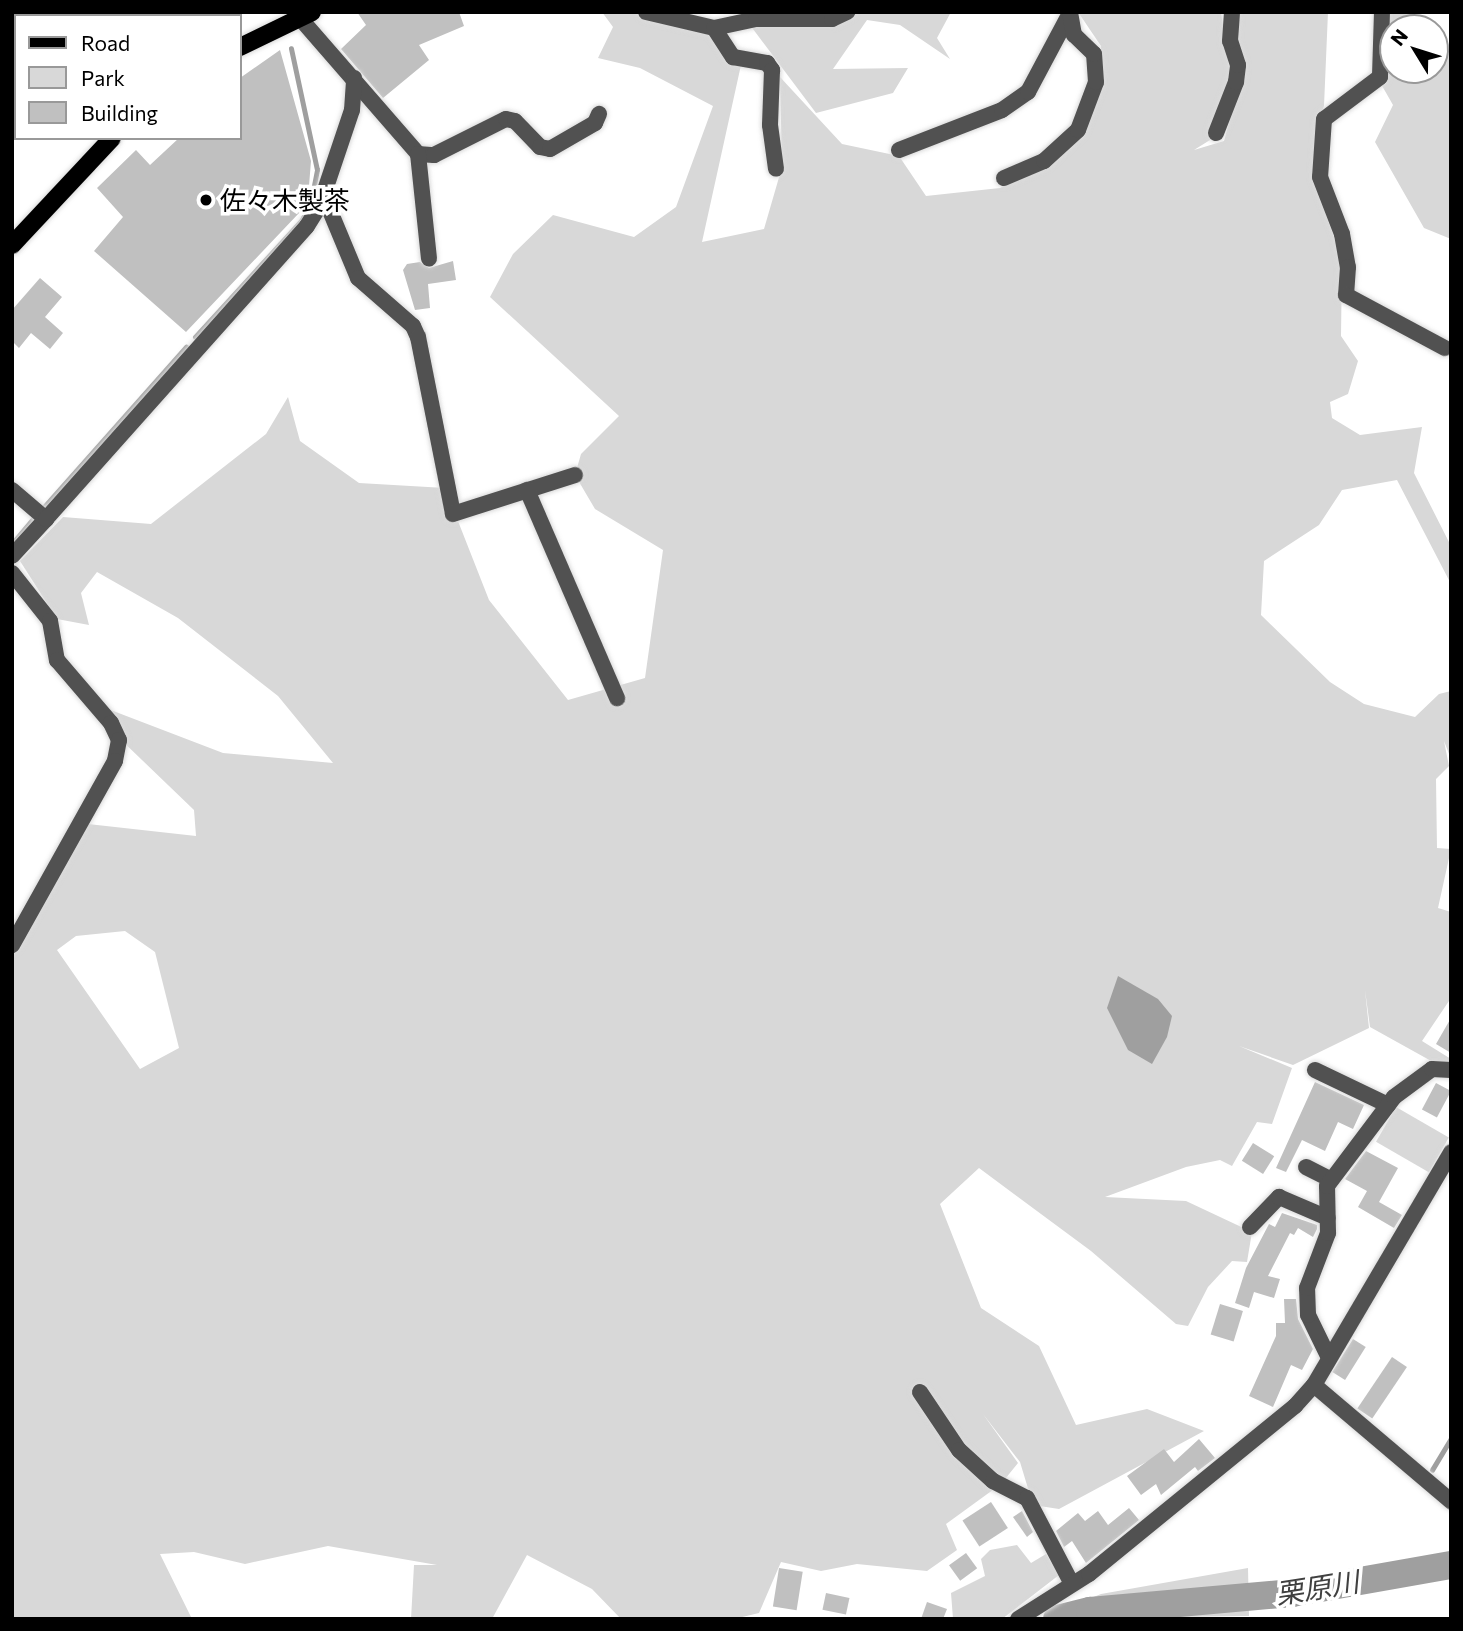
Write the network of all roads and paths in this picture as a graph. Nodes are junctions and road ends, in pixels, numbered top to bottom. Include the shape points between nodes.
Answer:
1 (646, 12) edge
2 (847, 12) edge
3 (1233, 12) edge
4 (1382, 12) edge
5 (1070, 13) edge
6 (306, 15) edge
7 (714, 28) junction
8 (242, 46) edge
9 (354, 78) junction
10 (598, 114) dead end
11 (1216, 133) dead end
12 (111, 140) edge
13 (899, 150) dead end
14 (418, 154) junction
15 (776, 169) dead end
16 (1004, 177) dead end
17 (324, 194) junction
18 (12, 245) edge
19 (429, 258) dead end
20 (1444, 348) dead end
21 (575, 475) dead end
22 (12, 490) edge
23 (527, 490) junction
24 (46, 519) junction
25 (12, 556) edge
26 (12, 573) edge
27 (617, 698) dead end
28 (12, 946) edge
29 (1315, 1070) dead end
30 (1451, 1070) edge
31 (1388, 1105) junction
32 (1451, 1152) edge
33 (1306, 1167) dead end
34 (1331, 1180) junction
35 (1328, 1218) junction
36 (1250, 1227) dead end
37 (1329, 1358) junction
38 (1314, 1385) junction
39 (920, 1392) dead end
40 (1451, 1502) edge
41 (1072, 1584) junction
42 (1018, 1619) edge

1 - 7 street
2 - 7 street via 832,19 756,19
3 - 11 street via 1230,41 1238,65 1236,82
4 - 20 street via 1380,77 1324,119 1321,177 1342,234 1348,267 1346,295
5 - 13 street via 1028,92 1002,110
5 - 16 street via 1074,34 1092,47 1096,82 1079,130 1044,161
6 - 8 main road
6 - 9 street
7 - 15 street via 733,57 767,63 772,70
9 - 14 street
9 - 17 street via 352,110
10 - 14 street via 595,123 550,149 540,147 514,121 506,119 434,155
12 - 18 main road
14 - 19 street
17 - 23 street via 358,278 413,326 418,337 453,514
17 - 24 street via 307,226
21 - 23 street
22 - 24 street
23 - 27 street
24 - 25 street
26 - 28 street via 50,621 57,660 111,723 119,740 115,761
29 - 31 street
30 - 31 street via 1432,1069
31 - 34 street
32 - 37 street
33 - 34 street
34 - 35 street via 1327,1186
35 - 36 street via 1279,1197
35 - 37 street via 1328,1233 1307,1288 1308,1315
37 - 38 street
38 - 40 street
38 - 41 street via 1228,1462
39 - 41 street via 959,1450 993,1481 1027,1498
41 - 42 street

